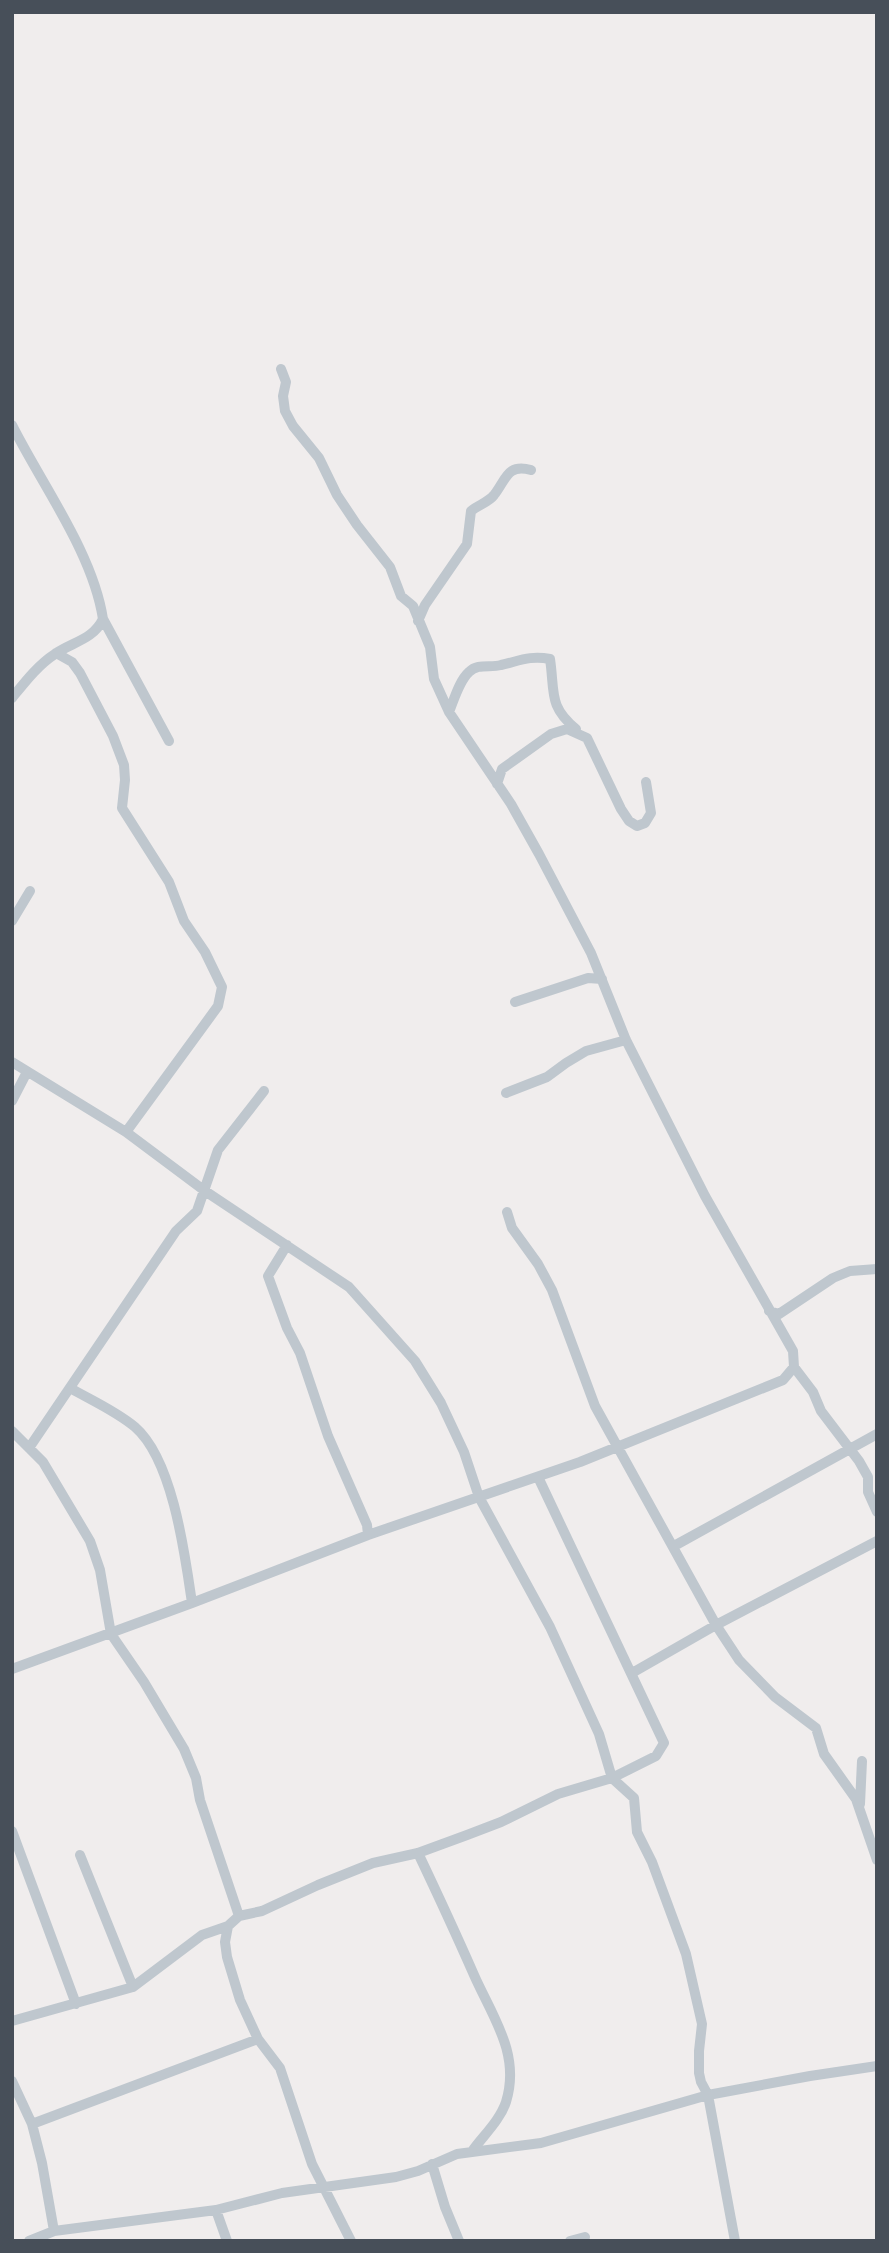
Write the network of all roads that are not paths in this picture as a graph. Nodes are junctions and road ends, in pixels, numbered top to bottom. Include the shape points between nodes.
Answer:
1 (281, 369) dead end
2 (12, 425) edge
3 (531, 470) dead end
4 (103, 619) junction
5 (418, 621) junction
6 (56, 653) junction
7 (12, 698) edge
8 (449, 712) junction
9 (587, 738) junction
10 (169, 741) dead end
11 (646, 782) dead end
12 (497, 784) junction
13 (30, 891) dead end
14 (12, 921) edge
15 (602, 979) junction
16 (514, 1002) dead end
17 (626, 1040) junction
18 (12, 1062) edge
19 (27, 1072) junction
20 (264, 1091) dead end
21 (506, 1093) dead end
22 (12, 1101) edge
23 (127, 1132) junction
24 (205, 1191) junction
25 (507, 1212) dead end
26 (287, 1245) junction
27 (877, 1269) edge
28 (769, 1311) junction
29 (794, 1367) junction
30 (70, 1388) junction
31 (12, 1431) edge
32 (877, 1434) edge
33 (618, 1446) junction
34 (29, 1448) junction
35 (848, 1449) junction
36 (538, 1477) junction
37 (479, 1497) junction
38 (877, 1512) edge
39 (368, 1535) junction
40 (877, 1541) edge
41 (674, 1546) junction
42 (192, 1603) junction
43 (716, 1625) junction
44 (111, 1634) junction
45 (12, 1669) edge
46 (632, 1673) junction
47 (862, 1761) dead end
48 (612, 1777) junction
49 (860, 1810) junction
50 (12, 1831) edge
51 (418, 1853) junction
52 (80, 1855) dead end
53 (877, 1860) edge
54 (239, 1916) junction
55 (228, 1926) junction
56 (133, 1987) junction
57 (76, 2004) junction
58 (12, 2021) edge
59 (258, 2039) junction
60 (877, 2066) edge
61 (12, 2081) edge
62 (708, 2095) junction
63 (32, 2124) junction
64 (473, 2150) junction
65 (432, 2164) junction
66 (325, 2187) junction
67 (216, 2210) junction
68 (54, 2231) junction
69 (585, 2237) dead end
70 (29, 2241) edge
71 (227, 2241) edge
72 (351, 2241) edge
73 (460, 2241) edge
74 (570, 2241) edge
75 (735, 2241) edge

1 - 5 street via 286,382 285,411 293,426 390,566 401,596
2 - 4 street via 75,541 100,599
3 - 5 street via 514,469 494,496 471,510 467,544
4 - 6 street via 98,629
4 - 10 street
5 - 8 street via 429,647 434,679
6 - 7 street
6 - 23 street via 80,673 113,736 124,765 122,808 169,883 184,921 222,987 218,1006
8 - 9 street via 469,672 535,656 550,659 555,706
8 - 12 street
9 - 11 street via 621,808 637,826 651,813
9 - 12 street via 567,729 551,734 502,769
12 - 15 street via 539,854
13 - 14 street
15 - 16 street via 588,978
15 - 17 street
17 - 21 street via 586,1051 547,1077
17 - 28 street
18 - 19 street
19 - 22 street
19 - 23 street
20 - 24 street via 218,1150
23 - 24 street
24 - 26 street
24 - 30 street via 197,1211 176,1231
25 - 33 street via 512,1228 552,1290 595,1406
26 - 37 street via 349,1287 415,1361 441,1403
26 - 39 street via 268,1276 272,1292 300,1353
27 - 28 street via 850,1271 779,1314
28 - 29 street via 793,1351
29 - 33 street via 783,1380
29 - 35 street
30 - 34 street
30 - 42 street via 135,1427 150,1447 163,1472 183,1538
31 - 34 street
32 - 35 street
33 - 36 street
33 - 41 street
34 - 44 street via 43,1462 90,1541
35 - 38 street via 868,1477 868,1492
35 - 41 street
36 - 37 street
36 - 46 street
37 - 39 street
37 - 48 street via 550,1627 599,1734
39 - 42 street
40 - 43 street
41 - 43 street
42 - 44 street
43 - 46 street
43 - 49 street via 738,1660 775,1697 816,1728 824,1754
44 - 45 street
44 - 54 street via 184,1749
46 - 48 street via 664,1743 656,1756
47 - 49 street
48 - 51 street via 558,1794 501,1822
48 - 62 street via 634,1798 637,1832 686,1954 702,2024 699,2073
49 - 53 street
50 - 57 street
51 - 54 street via 373,1863 262,1911
51 - 64 street via 507,2049 507,2099
52 - 56 street
54 - 55 street
55 - 56 street via 202,1935
55 - 59 street via 227,1957
56 - 57 street
57 - 58 street
59 - 63 street
59 - 66 street via 280,2068 302,2138
60 - 62 street
61 - 63 street
62 - 64 street via 541,2143
62 - 75 street
63 - 68 street
64 - 65 street
65 - 66 street via 396,2177
65 - 73 street
66 - 67 street
66 - 72 street
67 - 68 street
67 - 71 street
68 - 70 street
69 - 74 street

